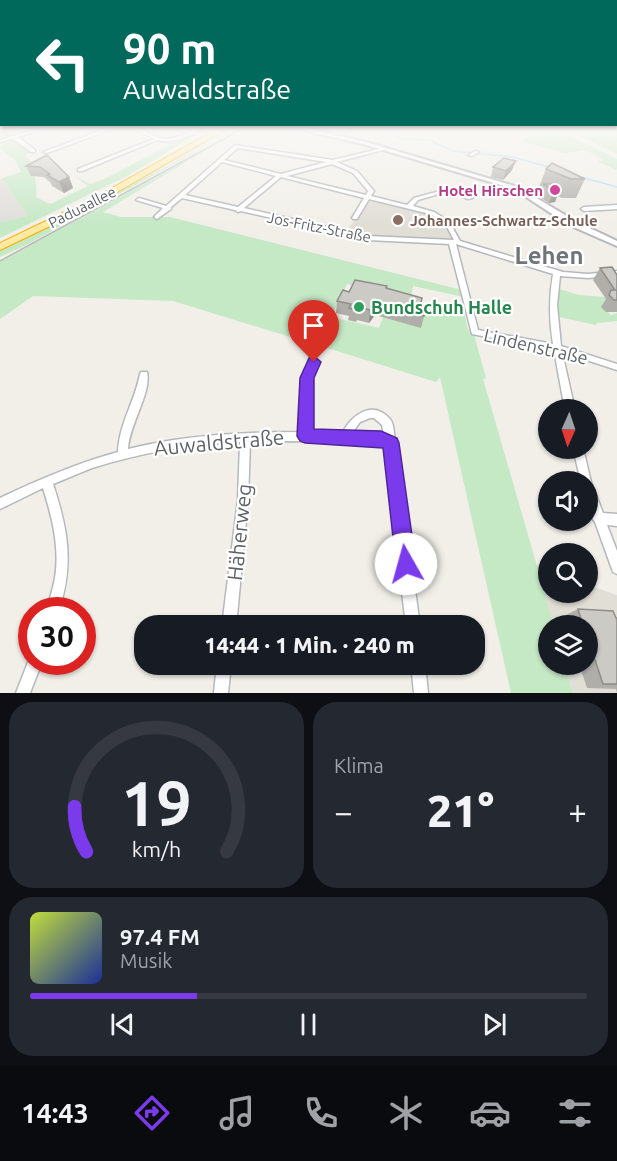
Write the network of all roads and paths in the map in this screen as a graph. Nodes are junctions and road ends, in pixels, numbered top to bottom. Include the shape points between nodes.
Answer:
1 (104, 160) edge
2 (152, 160) edge
3 (160, 160) edge
4 (170, 160) edge
5 (176, 160) edge
6 (325, 160) edge
7 (420, 160) edge
8 (222, 161) joint
9 (329, 161) junction
10 (80, 170) dead end
11 (150, 172) junction
12 (281, 176) junction
13 (130, 177) junction
14 (183, 196) junction
15 (369, 197) junction
16 (470, 198) dead end
17 (139, 200) dead end
18 (409, 207) junction
19 (617, 207) edge
20 (169, 208) junction
21 (584, 209) dead end
22 (238, 210) junction
23 (157, 217) dead end
24 (355, 218) dead end
25 (0, 241) edge
26 (455, 242) junction
27 (617, 245) edge
28 (0, 247) edge
29 (557, 273) junction
30 (617, 273) edge
31 (559, 348) junction
32 (314, 362) dead end
33 (617, 367) edge
34 (144, 374) dead end
35 (568, 399) edge
36 (305, 436) junction
37 (345, 437) junction
38 (245, 438) junction
39 (391, 443) junction
40 (123, 453) junction
41 (47, 482) junction
42 (0, 504) edge
43 (598, 518) joint
44 (617, 520) edge
45 (617, 568) edge
46 (56, 597) edge
47 (230, 615) edge
48 (412, 615) edge
49 (29, 675) edge
50 (223, 675) edge
51 (419, 675) edge
52 (23, 693) edge
53 (221, 693) edge
54 (421, 693) edge

1 - 10 street
2 - 13 highway
3 - 13 highway, Paduaallee
4 - 11 highway, Paduaallee
5 - 11 highway
6 - 9 street
7 - 27 street via 516,188
8 - 12 street
8 - 14 street
9 - 12 street
9 - 15 street via 355,172 371,190
11 - 28 highway, Paduaallee
12 - 15 street
12 - 22 street
13 - 25 highway, Paduaallee
14 - 20 street
14 - 22 street, Jos-Fritz-Straße
15 - 18 street
15 - 24 street
16 - 18 street via 449,189 416,199
17 - 20 street
18 - 26 street via 441,217 454,231
19 - 21 street
20 - 23 street
22 - 26 street, Jos-Fritz-Straße via 368,238
26 - 29 street
26 - 31 street, Lindenstraße via 475,332
29 - 30 street
29 - 31 street via 553,288
31 - 33 street, Lindenstraße
31 - 35 street
32 - 36 street, Auwaldstraße via 307,378
34 - 40 street
36 - 37 street, Auwaldstraße
36 - 38 street, Auwaldstraße
37 - 39 street, Auwaldstraße via 381,438
37 - 39 street via 358,418 376,414 387,423
38 - 40 street, Auwaldstraße via 183,441
38 - 47 street, Häherweg via 244,488
39 - 48 street
40 - 41 street, Auwaldstraße
41 - 42 street, Auwaldstraße
41 - 46 street via 64,542
43 - 44 street
43 - 45 street
49 - 52 street
50 - 53 street
51 - 54 street

